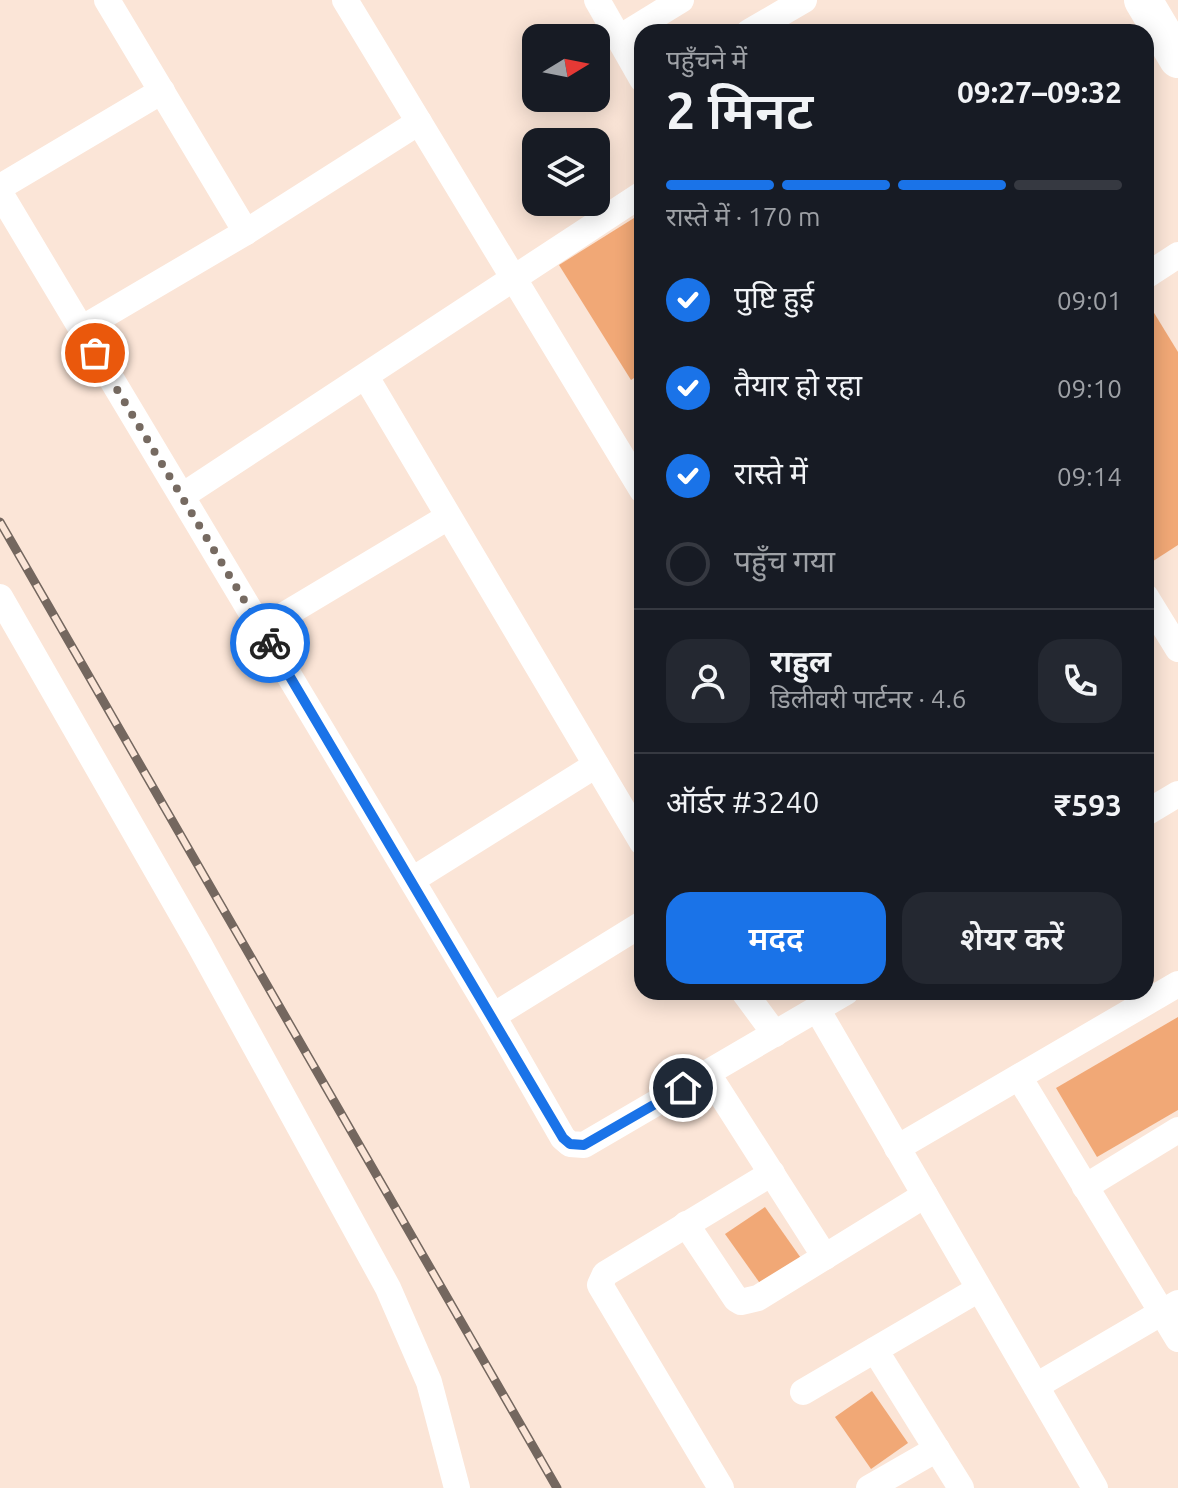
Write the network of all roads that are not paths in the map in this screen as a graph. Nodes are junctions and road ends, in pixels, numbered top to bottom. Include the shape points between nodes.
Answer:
1 (107, 0) edge
2 (345, 0) edge
3 (597, 0) edge
4 (681, 0) edge
5 (804, 0) edge
6 (1143, 0) edge
7 (783, 15) edge
8 (642, 24) edge
9 (765, 24) edge
10 (634, 29) edge
11 (619, 38) junction
12 (1178, 59) edge
13 (634, 65) edge
14 (162, 91) junction
15 (419, 122) junction
16 (0, 190) edge
17 (634, 199) edge
18 (246, 232) junction
19 (1178, 255) edge
20 (1154, 271) edge
21 (515, 280) junction
22 (81, 329) junction
23 (366, 377) junction
24 (634, 477) edge
25 (182, 496) junction
26 (448, 517) junction
27 (0, 597) edge
28 (1154, 610) edge
29 (261, 629) junction
30 (1178, 649) edge
31 (596, 765) junction
32 (1178, 794) edge
33 (1154, 808) edge
34 (634, 829) edge
35 (412, 880) junction
36 (634, 929) edge
37 (1178, 984) edge
38 (1154, 998) edge
39 (750, 1000) edge
40 (832, 1000) edge
41 (1151, 1000) edge
42 (817, 1009) junction
43 (493, 1016) junction
44 (775, 1034) junction
45 (708, 1074) junction
46 (1019, 1077) junction
47 (1178, 1130) edge
48 (897, 1148) junction
49 (772, 1173) junction
50 (1085, 1187) junction
51 (925, 1195) junction
52 (686, 1224) junction
53 (825, 1257) junction
54 (979, 1289) junction
55 (1170, 1308) edge
56 (1178, 1339) edge
57 (875, 1350) junction
58 (1036, 1386) junction
59 (803, 1392) dead end
60 (937, 1449) junction
61 (1090, 1486) edge
62 (457, 1488) edge
63 (721, 1488) edge
64 (869, 1488) edge
65 (961, 1488) edge

1 - 14 street
2 - 15 street
3 - 11 street
4 - 8 street
5 - 7 street
6 - 12 street
7 - 9 street
10 - 11 street
11 - 13 street
14 - 16 street
14 - 18 street
15 - 18 street
15 - 21 street
16 - 22 street
17 - 21 street
18 - 22 street
19 - 20 street
21 - 23 street
21 - 24 street
22 - 25 street
23 - 25 street
23 - 26 street
25 - 29 street
26 - 29 street
26 - 31 street
27 - 62 street via 388,1288 429,1382
28 - 30 street
29 - 35 street
31 - 34 street
31 - 35 street
32 - 33 street
35 - 43 street
36 - 43 street
37 - 38 street
39 - 44 street
40 - 42 street
41 - 46 street
42 - 44 street
42 - 48 street
43 - 45 street via 563,1138 576,1146
44 - 45 street
45 - 49 street
46 - 48 street
46 - 50 street
47 - 50 street
48 - 51 street
49 - 52 street
49 - 53 street
50 - 55 street
51 - 53 street
51 - 54 street
52 - 53 street via 741,1302 758,1298
52 - 63 street via 605,1274 600,1285
54 - 57 street
54 - 58 street
55 - 56 street
55 - 58 street
57 - 59 street
57 - 60 street
58 - 61 street
60 - 64 street
60 - 65 street

